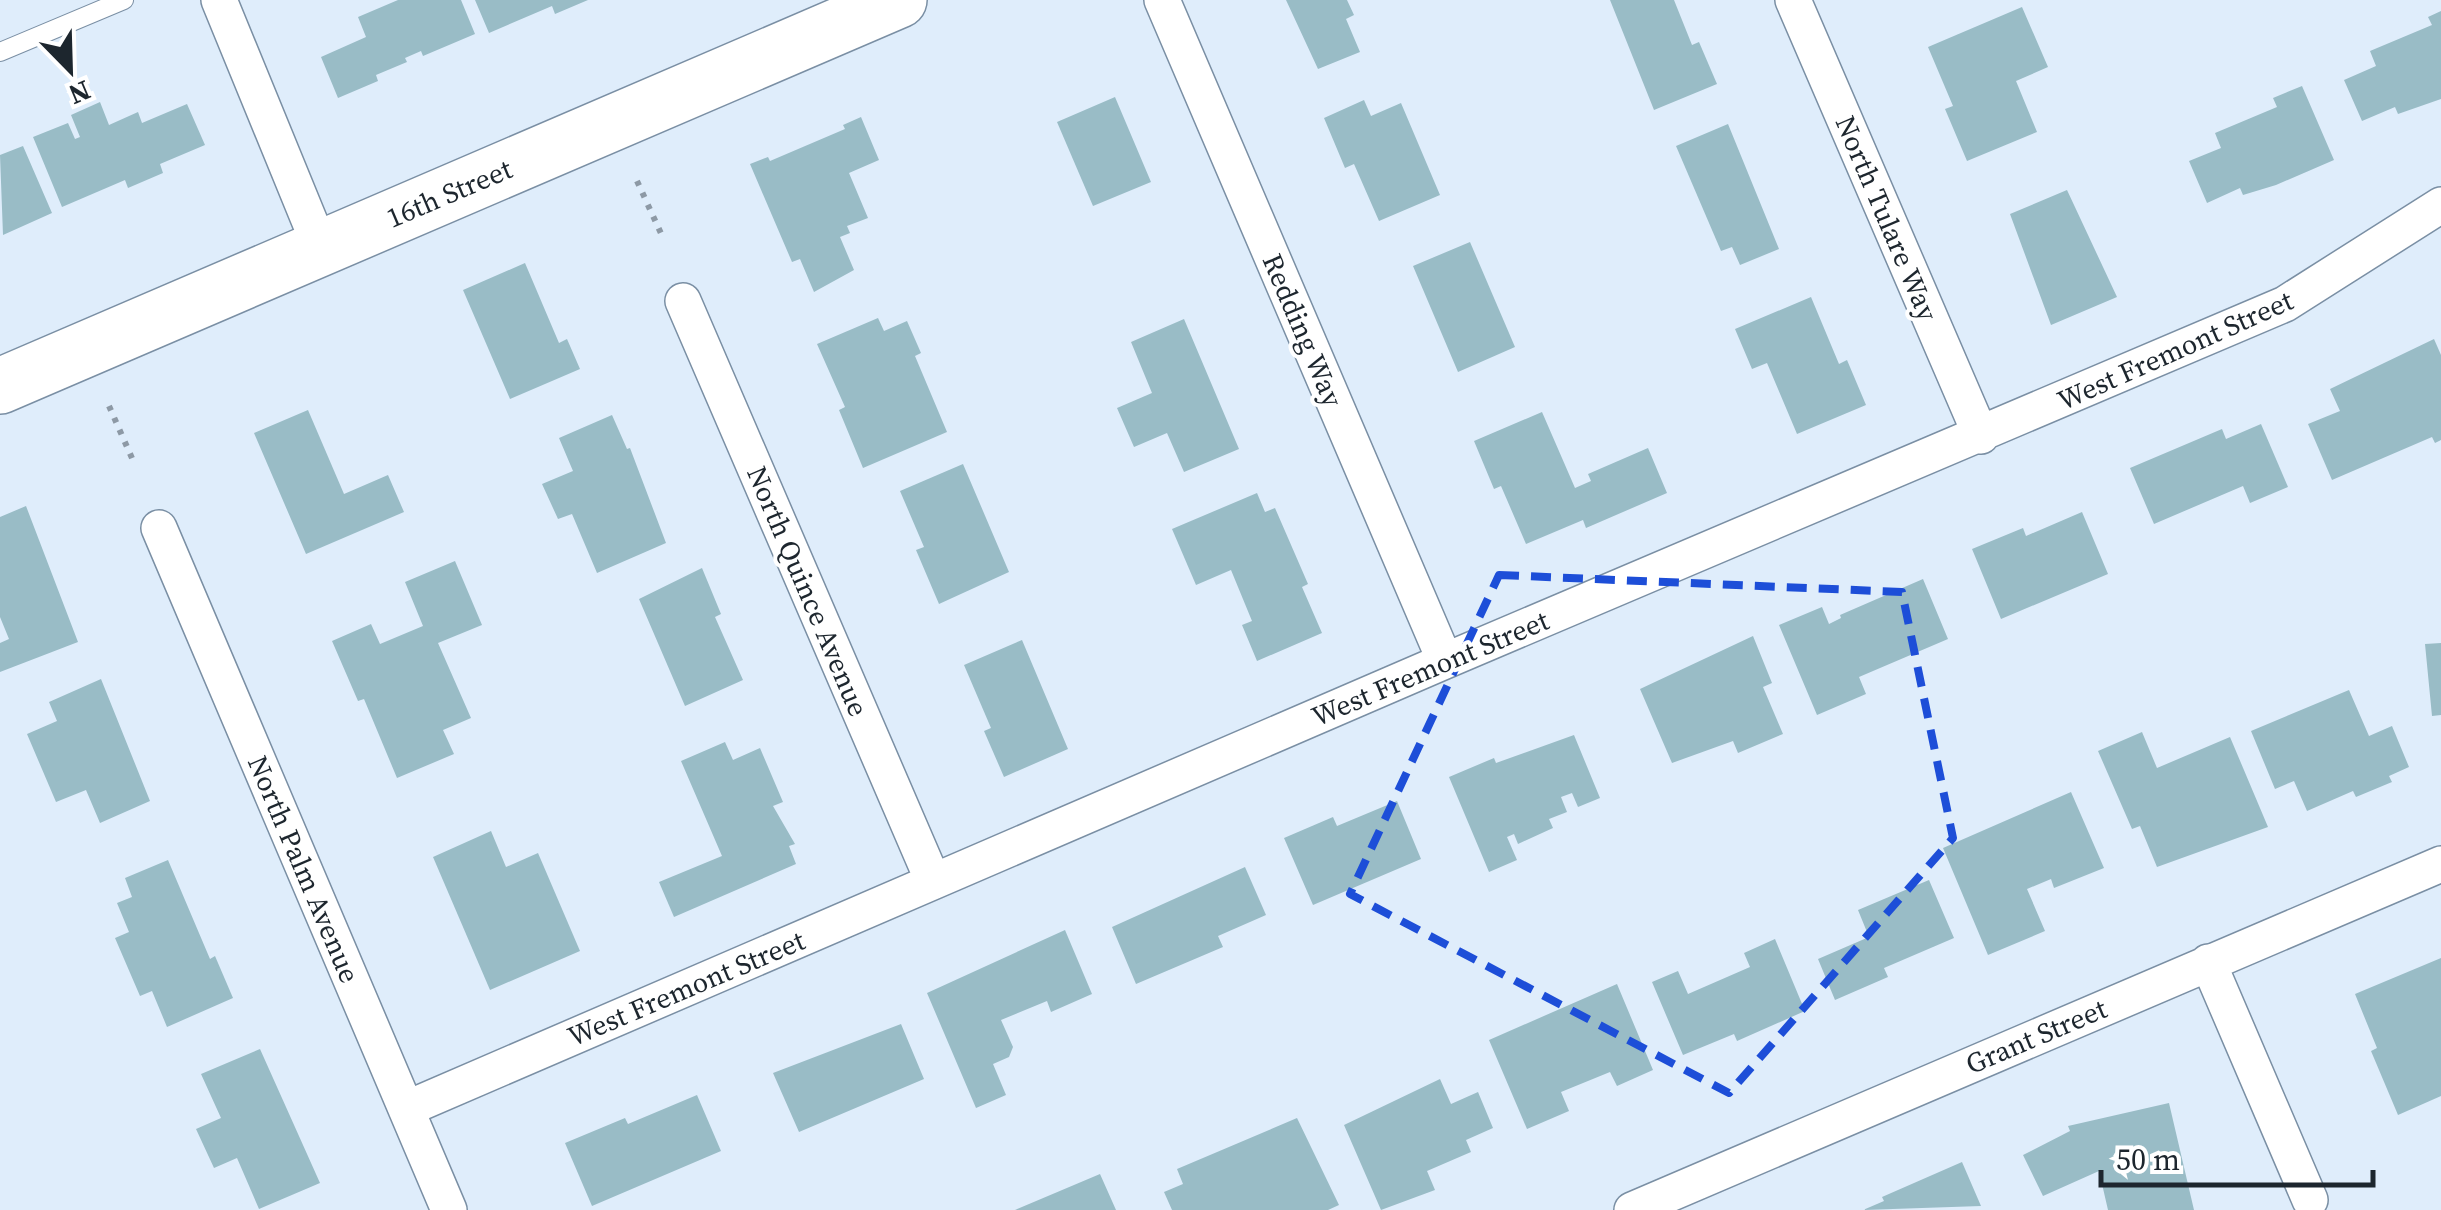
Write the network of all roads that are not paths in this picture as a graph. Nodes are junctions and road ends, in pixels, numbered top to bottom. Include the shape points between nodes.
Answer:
1 (124, 0) edge
2 (219, 0) edge
3 (899, 0) edge
4 (1162, 0) edge
5 (1793, 0) edge
6 (0, 52) edge
7 (2441, 205) edge
8 (320, 249) junction
9 (683, 301) dead end
10 (0, 386) edge
11 (1981, 436) junction
12 (159, 528) dead end
13 (1445, 660) junction
14 (2441, 864) edge
15 (932, 881) junction
16 (2208, 962) junction
17 (406, 1109) junction
18 (1681, 1200) edge
19 (2310, 1200) dead end
20 (450, 1210) edge
21 (1632, 1210) edge

1 - 6 lane
2 - 8 street
3 - 8 main road, 16th Street
4 - 13 street, Redding Way
5 - 11 street, North Tulare Way
7 - 11 street, West Fremont Street via 2285,304
8 - 10 main road, 16th Street
9 - 15 street, North Quince Avenue
11 - 13 street, West Fremont Street
12 - 17 street, North Palm Avenue
13 - 15 street, West Fremont Street
14 - 16 street, Grant Street
15 - 17 street, West Fremont Street
16 - 18 street, Grant Street
16 - 19 street
17 - 20 street, North Palm Avenue
18 - 21 street, Grant Street

